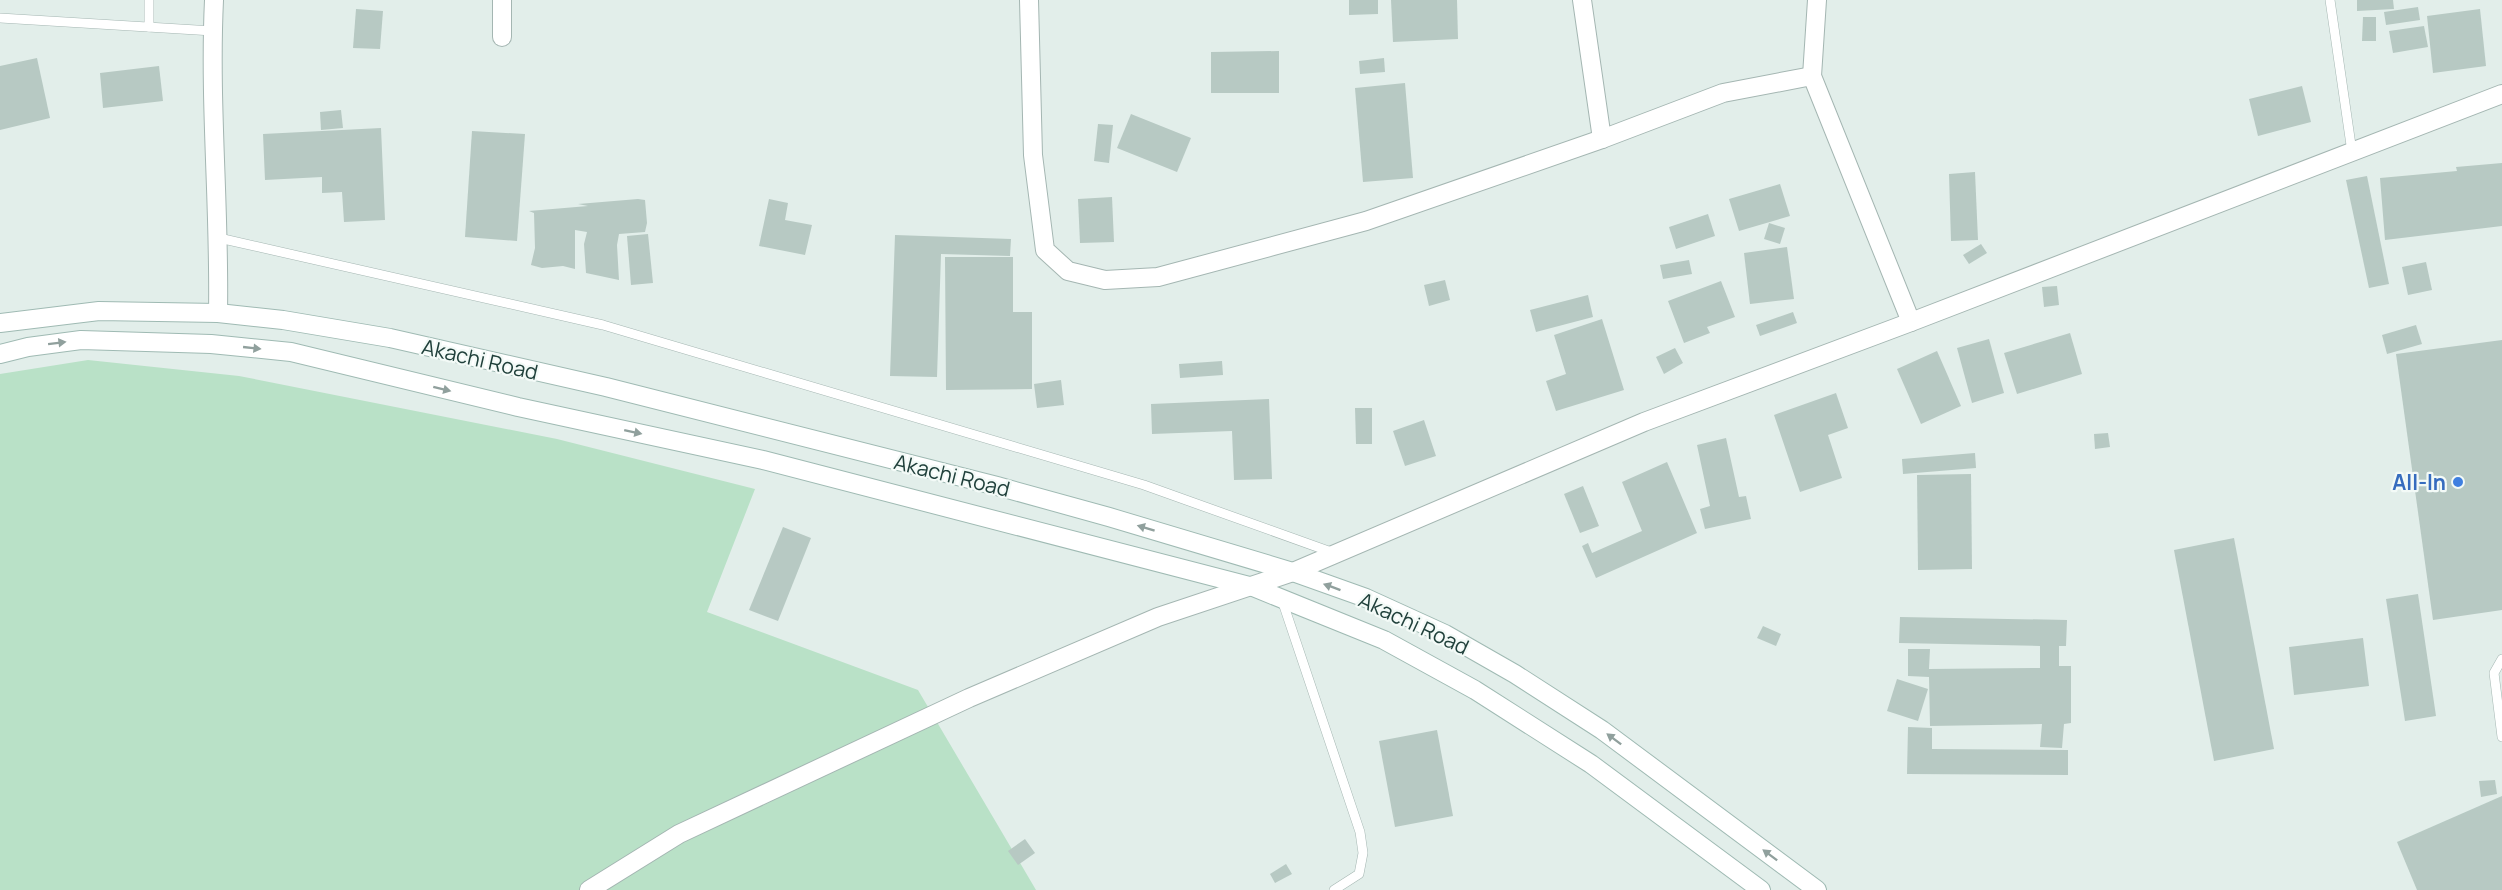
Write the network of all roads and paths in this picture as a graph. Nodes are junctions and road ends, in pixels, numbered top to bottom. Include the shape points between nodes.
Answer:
1 (149, 0) edge
2 (214, 0) edge
3 (502, 0) edge
4 (1029, 0) edge
5 (1582, 0) edge
6 (1817, 0) edge
7 (2330, 0) edge
8 (0, 18) edge
9 (149, 27) junction
10 (213, 31) junction
11 (502, 37) dead end
12 (1812, 76) junction
13 (2502, 94) edge
14 (1602, 139) junction
15 (2352, 152) junction
16 (219, 238) junction
17 (218, 314) junction
18 (1911, 322) junction
19 (0, 323) edge
20 (0, 354) edge
21 (1334, 553) junction
22 (1293, 573) junction
23 (1253, 587) junction
24 (1281, 597) junction
25 (2502, 659) edge
26 (2502, 736) edge
27 (589, 890) edge
28 (1334, 890) edge
29 (1761, 890) edge
30 (1817, 890) edge

1 - 9 lane
2 - 10 street
3 - 11 street
4 - 14 street via 1032,155 1045,250 1068,271 1096,278 1158,277 1366,221
5 - 14 street
6 - 12 street
7 - 15 lane
8 - 9 lane
9 - 10 lane
10 - 16 street
12 - 14 street via 1723,93
12 - 18 street
13 - 15 street
15 - 18 street
16 - 17 street
16 - 21 lane via 603,325 1144,485
17 - 19 street, Akachi Road via 99,311
22 -> 17 street, Akachi Road via 1109,517 606,387 390,338 283,320
18 - 21 street via 1644,422
20 -> 23 street, Akachi Road via 81,340 211,344 291,352 763,460
21 - 22 street
22 - 23 street
30 -> 22 street, Akachi Road via 1602,730 1515,675 1445,634 1366,598
23 - 24 street, Akachi Road
23 - 27 street via 1158,617 969,698 679,834
24 - 28 lane via 1360,832 1363,853 1359,874
24 - 29 street, Akachi Road via 1384,640 1475,690 1591,764
25 - 26 lane via 2494,673

